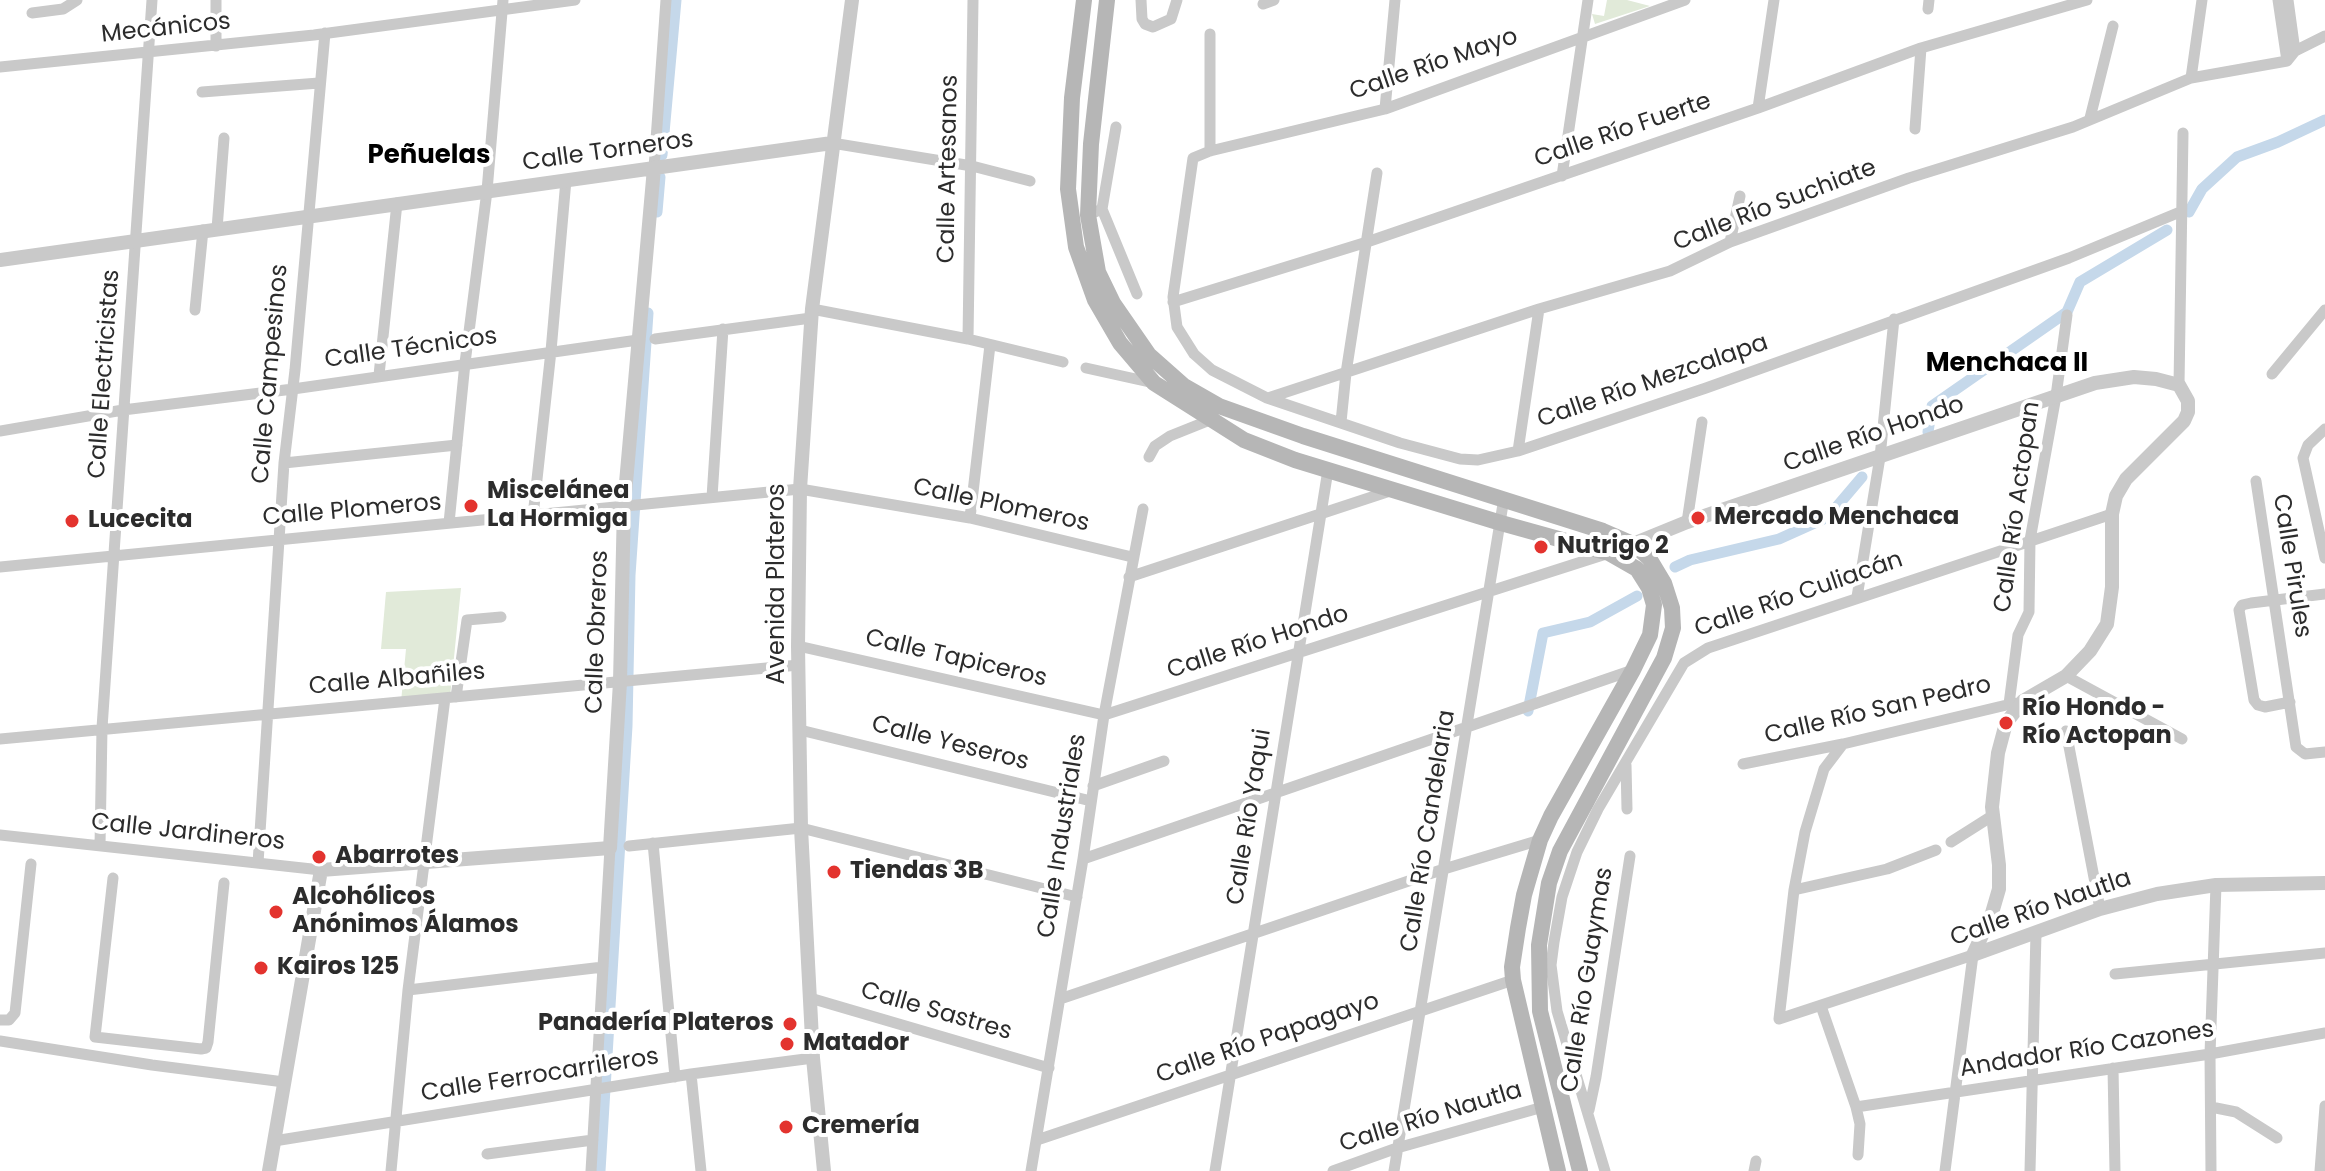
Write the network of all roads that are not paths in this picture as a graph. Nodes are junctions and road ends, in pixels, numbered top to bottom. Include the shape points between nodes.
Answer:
1 (77, 0) edge
2 (152, 0) edge
3 (216, 0) edge
4 (575, 0) edge
5 (666, 0) edge
6 (852, 0) edge
7 (973, 0) edge
8 (1084, 0) edge
9 (1107, 0) edge
10 (1141, 0) edge
11 (1177, 0) edge
12 (1395, 0) edge
13 (1588, 0) edge
14 (1685, 0) edge
15 (1774, 0) edge
16 (2087, 0) edge
17 (2202, 0) edge
18 (2278, 0) edge
19 (2288, 0) edge
20 (503, 5) edge
21 (32, 13) dead end
22 (2113, 26) dead end
23 (325, 33) junction
24 (1210, 34) dead end
25 (2325, 36) edge
26 (1581, 38) junction
27 (216, 46) junction
28 (1921, 48) junction
29 (146, 53) junction
30 (2291, 56) junction
31 (0, 67) edge
32 (2191, 78) junction
33 (319, 83) junction
34 (202, 92) dead end
35 (1758, 108) junction
36 (1385, 109) junction
37 (2090, 118) junction
38 (1116, 127) dead end
39 (1915, 129) dead end
40 (2183, 133) dead end
41 (224, 138) dead end
42 (832, 143) junction
43 (1210, 151) junction
44 (972, 166) junction
45 (654, 168) junction
46 (1377, 173) dead end
47 (1562, 176) junction
48 (566, 180) junction
49 (1030, 181) dead end
50 (487, 191) junction
51 (1740, 196) dead end
52 (397, 203) junction
53 (1095, 212) junction
54 (2180, 212) junction
55 (307, 217) junction
56 (210, 230) junction
57 (136, 239) junction
58 (1367, 242) junction
59 (1730, 242) junction
60 (0, 260) edge
61 (1137, 294) dead end
62 (1173, 302) junction
63 (1539, 309) junction
64 (195, 310) dead end
65 (2325, 310) edge
66 (811, 313) junction
67 (2067, 315) dead end
68 (1894, 319) junction
69 (723, 329) junction
70 (655, 339) dead end
71 (968, 339) junction
72 (638, 340) junction
73 (990, 345) junction
74 (551, 351) junction
75 (1063, 362) dead end
76 (465, 363) junction
77 (1086, 368) dead end
78 (1346, 373) junction
79 (2272, 374) dead end
80 (379, 375) junction
81 (1154, 383) junction
82 (2179, 385) junction
83 (293, 389) junction
84 (2056, 396) junction
85 (1267, 398) junction
86 (123, 410) junction
87 (1210, 420) junction
88 (1341, 422) junction
89 (1702, 422) dead end
90 (2325, 429) edge
91 (0, 431) edge
92 (1400, 443) junction
93 (457, 445) junction
94 (1518, 451) junction
95 (1149, 457) dead end
96 (1880, 457) junction
97 (284, 463) junction
98 (1393, 464) junction
99 (1328, 470) junction
100 (2256, 481) dead end
101 (800, 489) junction
102 (1393, 490) junction
103 (712, 497) junction
104 (1504, 498) junction
105 (631, 505) junction
106 (1143, 509) dead end
107 (2112, 514) junction
108 (1322, 515) junction
109 (533, 516) junction
110 (970, 518) junction
111 (1687, 522) junction
112 (449, 523) junction
113 (1501, 523) junction
114 (279, 540) junction
115 (2030, 540) junction
116 (1633, 544) junction
117 (1609, 553) junction
118 (115, 555) junction
119 (1132, 557) junction
120 (2325, 558) edge
121 (0, 567) edge
122 (1129, 577) junction
123 (1490, 590) junction
124 (2325, 594) edge
125 (1857, 597) junction
126 (2272, 601) junction
127 (501, 617) dead end
128 (798, 646) junction
129 (1298, 654) junction
130 (799, 665) junction
131 (1633, 670) junction
132 (2066, 676) junction
133 (626, 681) junction
134 (450, 698) junction
135 (2016, 702) junction
136 (2290, 702) junction
137 (268, 714) junction
138 (1104, 715) junction
139 (1468, 727) junction
140 (102, 728) junction
141 (800, 730) junction
142 (2066, 731) dead end
143 (0, 739) edge
144 (2182, 739) dead end
145 (1843, 744) junction
146 (2325, 752) edge
147 (1164, 761) dead end
148 (1743, 764) dead end
149 (1626, 765) junction
150 (1093, 786) junction
151 (1276, 793) junction
152 (1091, 801) junction
153 (1627, 809) dead end
154 (1992, 816) junction
155 (801, 828) junction
156 (0, 835) edge
157 (1540, 840) junction
158 (1570, 842) junction
159 (1951, 842) dead end
160 (653, 843) junction
161 (100, 846) junction
162 (629, 846) dead end
163 (610, 848) junction
164 (1936, 850) dead end
165 (1630, 856) dead end
166 (1083, 859) junction
167 (258, 863) junction
168 (31, 864) dead end
169 (425, 864) junction
170 (1444, 869) junction
171 (321, 870) junction
172 (113, 878) dead end
173 (224, 883) dead end
174 (2325, 883) edge
175 (2216, 885) junction
176 (1794, 890) junction
177 (1077, 897) junction
178 (1554, 900) junction
179 (2100, 909) junction
180 (2036, 933) junction
181 (1253, 934) junction
182 (2325, 953) edge
183 (1973, 955) junction
184 (2213, 963) junction
185 (603, 967) junction
186 (2115, 974) dead end
187 (1513, 980) junction
188 (408, 990) junction
189 (810, 998) junction
190 (1060, 999) junction
191 (1821, 1006) junction
192 (1422, 1010) junction
193 (0, 1020) edge
194 (2325, 1033) edge
195 (0, 1041) edge
196 (142, 1044) junction
197 (155, 1045) junction
198 (2210, 1054) junction
199 (813, 1058) junction
200 (146, 1064) junction
201 (1049, 1068) junction
202 (2113, 1068) junction
203 (691, 1074) junction
204 (1231, 1074) junction
205 (675, 1077) junction
206 (2031, 1081) junction
207 (284, 1082) junction
208 (599, 1090) junction
209 (1953, 1092) junction
210 (2325, 1106) edge
211 (1543, 1107) junction
212 (1856, 1107) junction
213 (2211, 1107) junction
214 (1589, 1111) junction
215 (394, 1121) junction
216 (2277, 1138) dead end
217 (593, 1140) junction
218 (1037, 1140) junction
219 (274, 1141) junction
220 (1397, 1148) junction
221 (487, 1154) dead end
222 (1858, 1155) dead end
223 (269, 1171) edge
224 (391, 1171) edge
225 (591, 1171) edge
226 (701, 1171) edge
227 (824, 1171) edge
228 (1031, 1171) edge
229 (1215, 1171) edge
230 (1333, 1171) edge
231 (1394, 1171) edge
232 (1558, 1171) edge
233 (1580, 1171) edge
234 (1605, 1171) edge
235 (1945, 1171) edge
236 (2030, 1171) edge
237 (2115, 1171) edge
238 (2211, 1171) edge
239 (2320, 1171) edge

1 - 21 street via 63,9
2 - 29 street, Calle Electricistas
3 - 27 street
4 - 20 street, Mecánicos
5 - 45 street, Calle Obreros
6 - 42 street, Avenida Plateros
7 - 44 street, Calle Artesanos
8 - 81 main road via 1068,189 1076,247 1095,300 1120,343
9 - 53 main road via 1091,144
10 - 11 street via 1142,19 1153,27 1171,19
12 - 36 street
13 - 26 street
14 - 26 street, Calle Río Mayo
15 - 35 street
16 - 28 street, Calle Río Fuerte
17 - 32 street
18 - 30 street
19 - 30 street
20 - 23 street, Mecánicos
20 - 50 street
22 - 37 street
23 - 27 street, Mecánicos
23 - 33 street, Calle Campesinos
24 - 43 street
25 - 30 street, Calle Río Suchiate
26 - 36 street, Calle Río Mayo
26 - 47 street
27 - 29 street, Mecánicos
28 - 35 street, Calle Río Fuerte
28 - 39 street
29 - 31 street, Mecánicos
29 - 57 street, Calle Electricistas
30 - 32 street, Calle Río Suchiate
32 - 37 street, Calle Río Suchiate
33 - 34 street
33 - 55 street, Calle Campesinos
35 - 47 street, Calle Río Fuerte
36 - 43 street, Calle Río Mayo
37 - 59 street, Calle Río Suchiate
38 - 53 street
40 - 54 street
41 - 56 street
42 - 44 street, Calle Torneros
42 - 45 street, Calle Torneros
42 - 66 street, Avenida Plateros
43 - 62 street, Calle Río Mayo via 1193,158
44 - 49 street, Calle Torneros
44 - 71 street, Calle Artesanos
45 - 48 street, Calle Torneros
45 - 72 street, Calle Obreros
46 - 58 street
47 - 58 street, Calle Río Fuerte
48 - 50 street, Calle Torneros
48 - 74 street
50 - 52 street, Calle Torneros
50 - 76 street
51 - 59 street
52 - 55 street, Calle Torneros
52 - 80 street
53 - 61 street
53 - 98 main road via 1098,272 1113,303 1149,355 1184,386 1219,406
54 - 68 street, Calle Río Mezcalapa via 2069,258
54 - 82 street
55 - 56 street, Calle Torneros
55 - 83 street, Calle Campesinos
56 - 57 street, Calle Torneros
56 - 64 street
57 - 60 street, Calle Torneros
57 - 86 street, Calle Electricistas
58 - 62 street, Calle Río Fuerte
58 - 78 street
59 - 63 street, Calle Río Suchiate via 1670,271
62 - 85 street, Calle Río Mezcalapa via 1177,327 1194,354 1212,370
63 - 78 street, Calle Río Suchiate
63 - 94 street
65 - 79 street
66 - 69 street
66 - 71 street
66 - 101 street, Avenida Plateros
67 - 84 street, Calle Río Actopan
68 - 94 street, Calle Río Mezcalapa
68 - 96 street
69 - 70 street
69 - 103 street
71 - 73 street
72 - 74 street, Calle Técnicos
72 - 105 street, Calle Obreros
73 - 75 street
73 - 110 street
74 - 76 street, Calle Técnicos
74 - 109 street
76 - 80 street, Calle Técnicos
76 - 93 street
77 - 81 street
78 - 85 street, Calle Río Suchiate
78 - 88 street
80 - 83 street, Calle Técnicos
81 - 87 main road
82 - 84 street, Calle Río Hondo via 2115,378
82 - 107 street via 2188,401 2184,421 2126,479
83 - 86 street, Calle Técnicos
83 - 97 street, Calle Campesinos
84 - 96 street, Calle Río Hondo
84 - 115 street, Calle Río Actopan
85 - 88 street, Calle Río Mezcalapa
86 - 91 street, Calle Técnicos
86 - 118 street, Calle Electricistas
87 - 95 street via 1170,436
87 - 99 main road via 1244,440
88 - 92 street, Calle Río Mezcalapa
89 - 111 street
90 - 120 street via 2304,452
92 - 94 street, Calle Río Mezcalapa via 1460,459
92 - 98 street
93 - 97 street
93 - 112 street
96 - 111 street, Calle Río Hondo
96 - 125 street
97 - 114 street, Calle Campesinos
98 - 104 main road
99 - 102 main road
99 - 108 street, Calle Río Yaqui
100 - 126 street, Calle Pirules
101 - 103 street, Calle Plomeros
101 - 110 street, Calle Plomeros
101 - 128 street, Avenida Plateros
102 - 108 street
102 - 113 main road
103 - 105 street, Calle Plomeros
104 - 113 street, Calle Río Candelaria
104 - 116 main road
105 - 109 street, Calle Plomeros
105 - 133 street, Calle Obreros
106 - 119 street, Calle Industriales
107 - 115 street, Calle Río Culiacán
107 - 132 street via 2107,624
108 - 122 street
108 - 129 street, Calle Río Yaqui
109 - 112 street, Calle Plomeros
110 - 119 street, Calle Plomeros
111 - 116 street, Calle Río Hondo
112 - 114 street, Calle Plomeros
113 - 117 main road
113 - 123 street, Calle Río Candelaria
114 - 118 street, Calle Plomeros
114 - 137 street, Calle Campesinos
115 - 125 street, Calle Río Culiacán
115 - 135 street, Calle Río Actopan via 2029,612 2018,635
116 - 158 main road via 1664,583 1672,608 1671,638
117 - 123 street, Calle Río Hondo
117 - 131 main road via 1637,569 1654,605 1650,635
118 - 121 street, Calle Plomeros
118 - 140 street, Calle Electricistas
119 - 122 street, Calle Industriales
122 - 138 street, Calle Industriales
123 - 129 street, Calle Río Hondo
123 - 139 street, Calle Río Candelaria
124 - 126 street
125 - 149 street, Calle Río Culiacán via 1689,658
126 - 136 street, Calle Pirules
126 - 136 street via 2242,605 2239,610 2254,700 2265,707
127 - 134 street via 467,620
128 - 130 street, Avenida Plateros
128 - 138 street, Calle Tapiceros
129 - 138 street, Calle Río Hondo
129 - 151 street, Calle Río Yaqui
130 - 133 street, Calle Albañiles
130 - 141 street, Avenida Plateros
131 - 139 street
131 - 157 main road
132 - 135 street
132 - 144 street
133 - 134 street, Calle Albañiles
133 - 163 street, Calle Obreros
134 - 137 street, Calle Albañiles
134 - 169 street
135 - 145 street, Calle Río San Pedro
135 - 154 street, Calle Río Actopan via 1998,753
136 - 146 street, Calle Pirules via 2296,747 2305,754
137 - 140 street, Calle Albañiles
137 - 167 street, Calle Campesinos
138 - 150 street, Calle Industriales
139 - 151 street
139 - 170 street, Calle Río Candelaria
140 - 143 street, Calle Albañiles
140 - 161 street, Calle Electricistas
141 - 152 street, Calle Yeseros
141 - 155 street, Avenida Plateros
142 - 179 street
145 - 148 street, Calle Río San Pedro
145 - 176 street via 1824,769
147 - 150 street
149 - 153 street
149 - 158 street, Calle Río Culiacán
150 - 152 street, Calle Industriales
151 - 166 street
151 - 181 street, Calle Río Yaqui
152 - 166 street, Calle Industriales
154 - 159 street
154 - 183 street, Calle Río Actopan via 1999,889
155 - 160 street
155 - 177 street
155 - 189 street, Avenida Plateros
156 - 161 street, Calle Jardineros
157 - 170 street
157 - 187 main road via 1518,928
158 - 178 main road via 1554,865
160 - 162 street
160 - 205 street
161 - 167 street, Calle Jardineros
163 - 169 street, Calle Jardineros
163 - 185 street, Calle Obreros
164 - 176 street via 1887,869
165 - 214 street, Calle Río Guaymas
166 - 177 street, Calle Industriales
167 - 171 street, Calle Jardineros
168 - 193 street via 15,1013
169 - 171 street, Calle Jardineros
169 - 188 street
170 - 181 street
170 - 192 street, Calle Río Candelaria
171 - 207 street
172 - 196 street via 95,1037
173 - 197 street via 206,1048
174 - 175 street, Calle Río Nautla
175 - 179 street, Calle Río Nautla
175 - 184 street
176 - 191 street, Calle Río Nautla via 1779,1019
177 - 190 street, Calle Industriales
178 - 214 street via 1551,965 1557,1011
178 - 233 main road via 1539,945 1539,1000
179 - 180 street, Calle Río Nautla
180 - 183 street, Calle Río Nautla
180 - 206 street
181 - 190 street
181 - 204 street, Calle Río Yaqui
182 - 184 street
183 - 191 street, Calle Río Nautla
183 - 209 street, Calle Río Actopan
184 - 186 street
184 - 198 street
185 - 188 street
185 - 208 street, Calle Obreros
187 - 192 street, Calle Río Papagayo
187 - 211 main road
188 - 215 street
189 - 199 street, Avenida Plateros
189 - 201 street, Calle Sastres
190 - 201 street, Calle Industriales
191 - 212 street
192 - 204 street, Calle Río Papagayo
192 - 220 street, Calle Río Candelaria
194 - 198 street, Andador Río Cazones
195 - 200 street
196 - 197 street
196 - 200 street
197 - 200 street
198 - 202 street, Andador Río Cazones
198 - 213 street
199 - 203 street, Calle Ferrocarrileros
199 - 227 street, Avenida Plateros
200 - 207 street
201 - 218 street, Calle Industriales
202 - 206 street, Andador Río Cazones
202 - 237 street
203 - 205 street, Calle Ferrocarrileros
203 - 226 street
204 - 218 street, Calle Río Papagayo
204 - 229 street, Calle Río Yaqui
205 - 208 street, Calle Ferrocarrileros
206 - 209 street, Andador Río Cazones
206 - 236 street
207 - 219 street
208 - 215 street, Calle Ferrocarrileros
208 - 217 street, Calle Obreros
209 - 212 street, Andador Río Cazones
209 - 235 street, Calle Río Actopan
210 - 239 street
211 - 220 street, Calle Río Nautla
211 - 232 main road
212 - 222 street
213 - 216 street via 2236,1112
213 - 238 street
214 - 234 street
215 - 219 street, Calle Ferrocarrileros
215 - 224 street
217 - 221 street
217 - 225 street, Calle Obreros
218 - 228 street, Calle Industriales
219 - 223 street
220 - 230 street, Calle Río Nautla
220 - 231 street, Calle Río Candelaria

